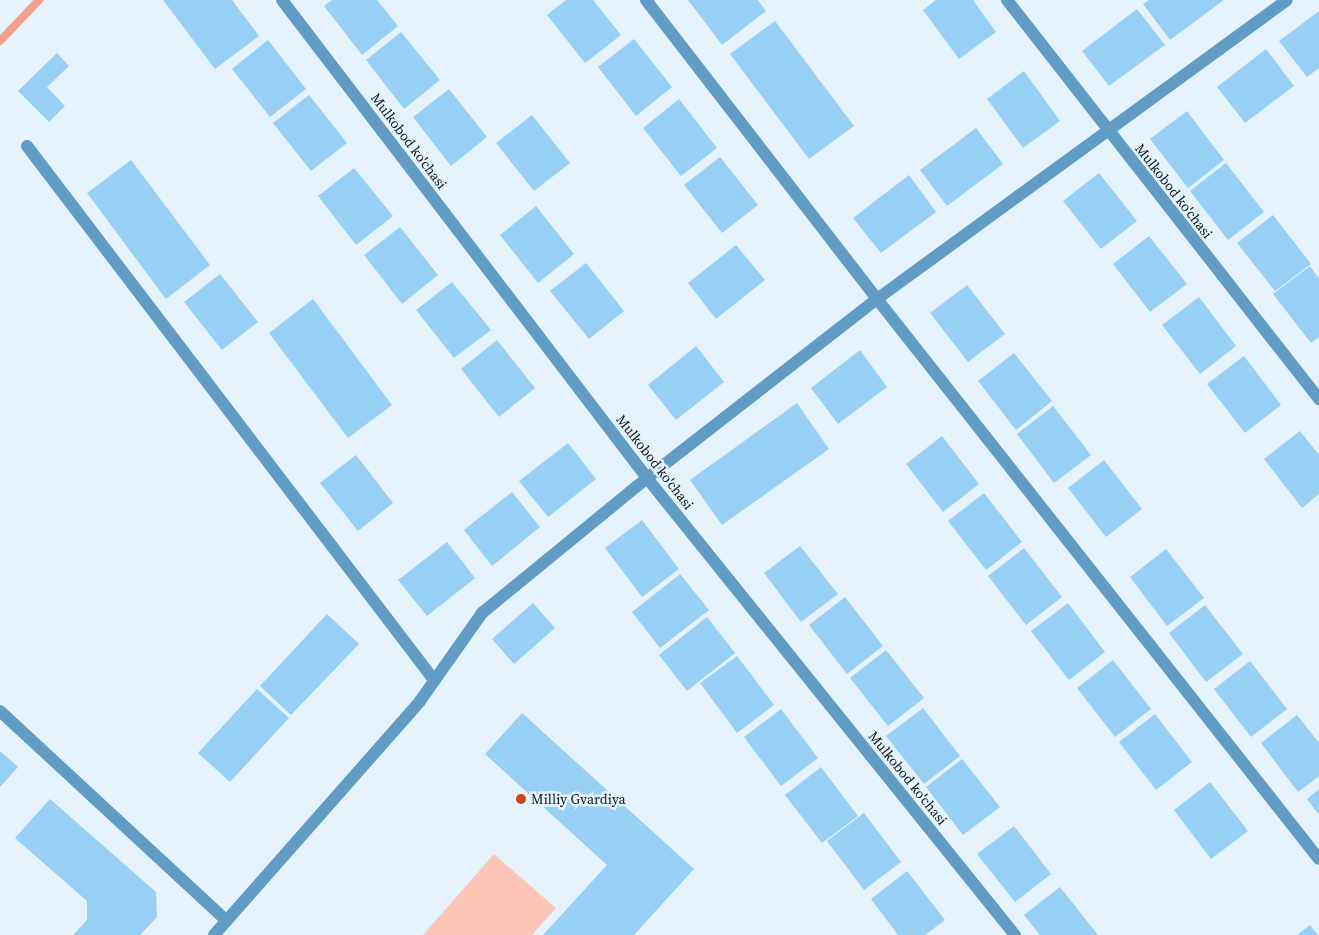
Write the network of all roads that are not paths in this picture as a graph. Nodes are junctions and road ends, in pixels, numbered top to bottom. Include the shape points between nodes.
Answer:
1 (282, 0) edge
2 (646, 0) edge
3 (1007, 0) edge
4 (1287, 0) edge
5 (1108, 133) junction
6 (27, 146) dead end
7 (877, 299) junction
8 (1319, 399) edge
9 (647, 478) junction
10 (434, 680) junction
11 (0, 711) edge
12 (1319, 858) edge
13 (227, 921) junction
14 (214, 935) edge
15 (1015, 935) edge

1 - 9 street, Mulkobod ko'chasi
2 - 7 street
3 - 5 street, Mulkobod ko'chasi
4 - 5 street
5 - 7 street
5 - 8 street, Mulkobod ko'chasi
6 - 10 street
7 - 9 street
7 - 12 street
9 - 10 street via 482,613
9 - 15 street, Mulkobod ko'chasi
10 - 13 street via 420,701
11 - 13 street
13 - 14 street

